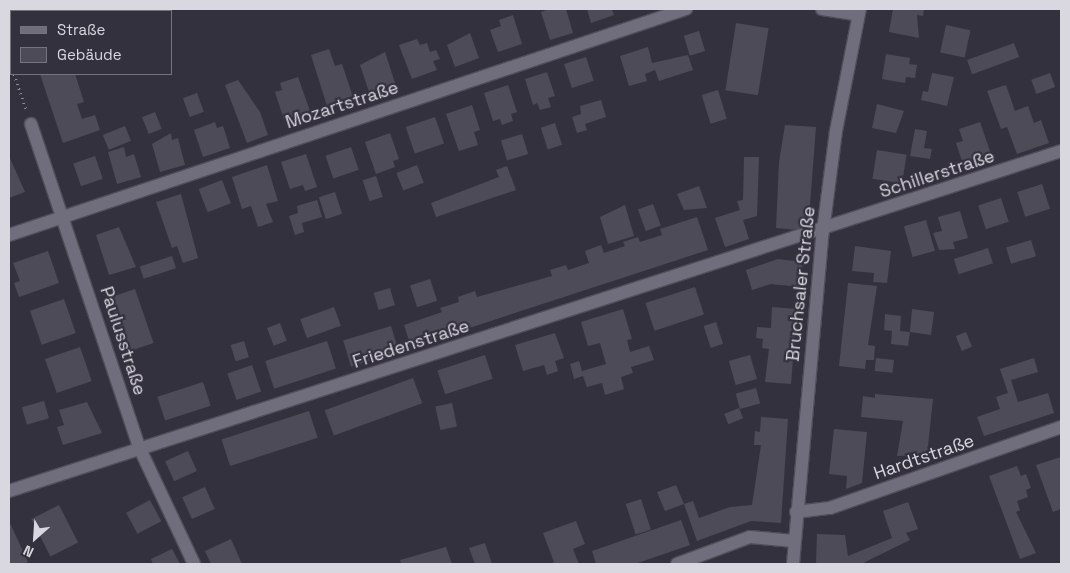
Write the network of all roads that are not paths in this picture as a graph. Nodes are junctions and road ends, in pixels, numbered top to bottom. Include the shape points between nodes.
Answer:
1 (686, 9) edge
2 (822, 9) edge
3 (859, 12) edge
4 (31, 124) road end
5 (1061, 151) edge
6 (65, 216) junction
7 (823, 230) junction
8 (9, 235) edge
9 (1061, 427) edge
10 (140, 449) junction
11 (9, 491) edge
12 (796, 512) junction
13 (794, 541) junction
14 (194, 564) edge
15 (676, 564) edge
16 (793, 564) edge

1 - 6 street, Mozartstraße
2 - 3 street
3 - 7 street, Bruchsaler Straße via 836,131
4 - 6 street, Paulusstraße
5 - 7 street, Schillerstraße
6 - 8 street, Mozartstraße
6 - 10 street, Paulusstraße
7 - 10 street, Friedenstraße
7 - 12 street, Bruchsaler Straße
9 - 12 street, Hardtstraße via 830,508
10 - 11 street, Friedenstraße
10 - 14 street, Paulusstraße
12 - 13 street, Bruchsaler Straße
13 - 15 street via 750,537
13 - 16 street, Bruchsaler Straße

